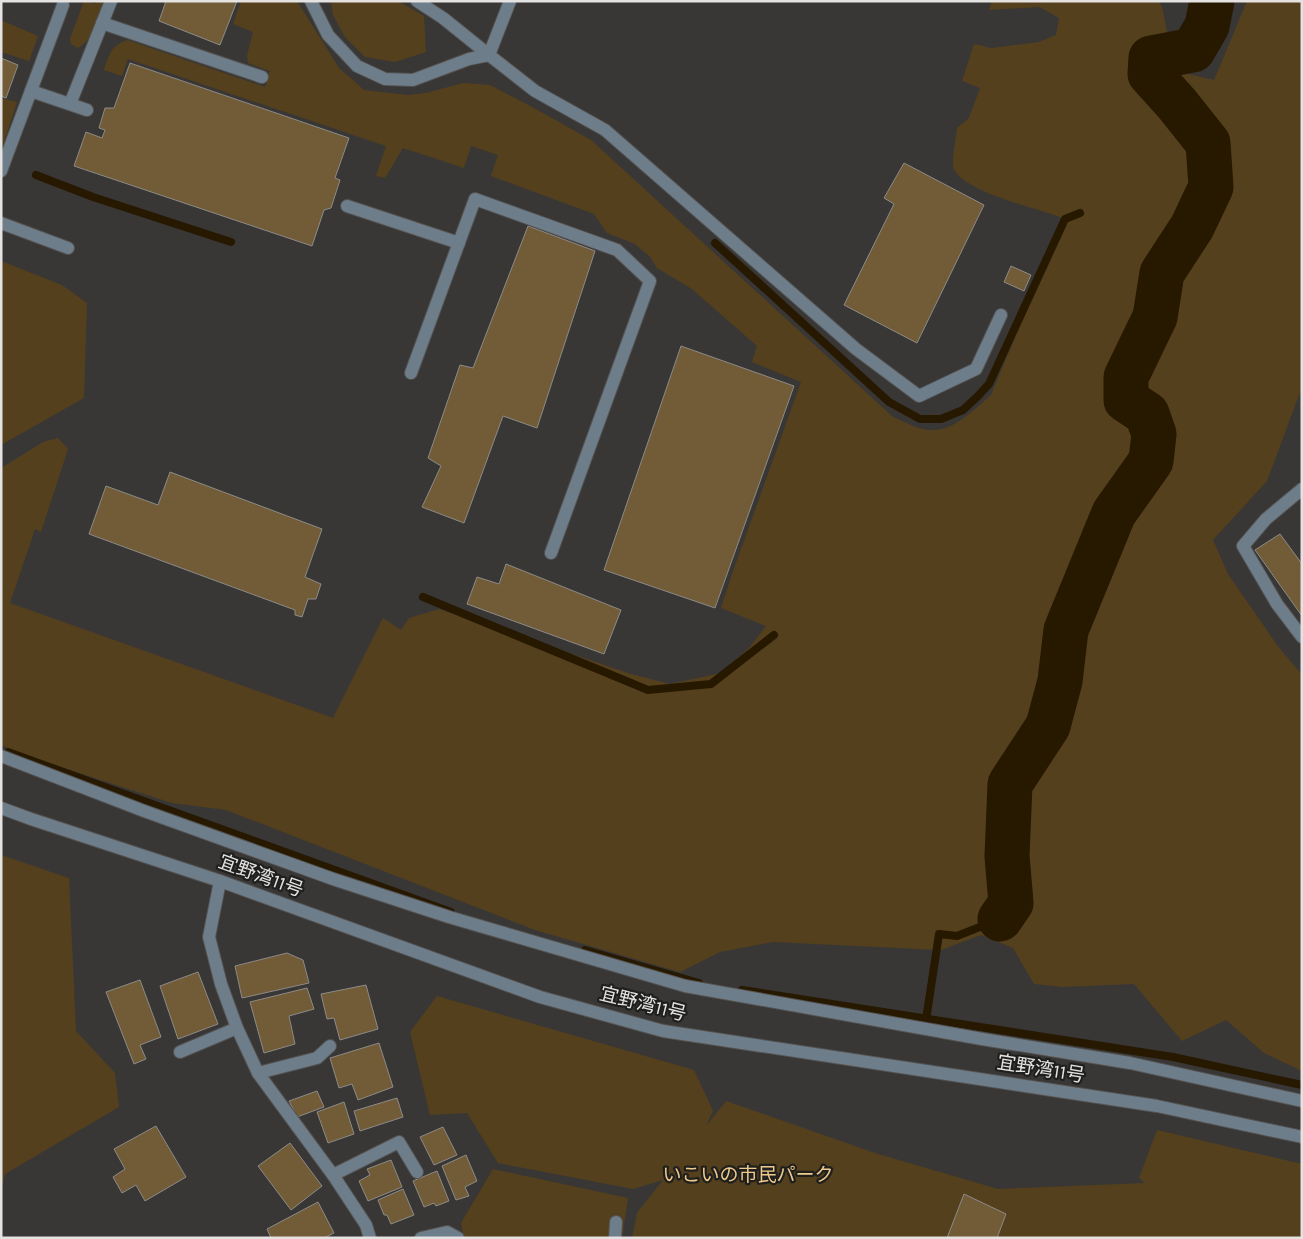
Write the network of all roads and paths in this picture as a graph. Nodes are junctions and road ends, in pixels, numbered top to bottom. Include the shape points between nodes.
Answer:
1 (111, 1) edge
2 (311, 1) edge
3 (417, 1) edge
4 (510, 1) edge
5 (63, 5) dead end
6 (102, 23) junction
7 (489, 54) junction
8 (262, 77) dead end
9 (31, 91) junction
10 (70, 104) junction
11 (87, 110) dead end
12 (1, 171) edge
13 (347, 206) dead end
14 (1, 223) edge
15 (459, 243) junction
16 (68, 248) dead end
17 (1001, 315) dead end
18 (410, 373) dead end
19 (1302, 489) edge
20 (551, 553) dead end
21 (1302, 637) edge
22 (1, 756) edge
23 (1, 808) edge
24 (220, 881) junction
25 (237, 1028) junction
26 (330, 1046) dead end
27 (180, 1052) dead end
28 (258, 1073) junction
29 (1302, 1101) edge
30 (1302, 1137) edge
31 (417, 1172) dead end
32 (333, 1175) junction
33 (616, 1222) dead end
34 (370, 1238) edge
35 (421, 1238) edge
36 (458, 1238) edge
37 (615, 1238) edge

1 - 6 street
2 - 7 street via 328,35 358,66 385,79 413,80
3 - 7 street
4 - 7 street
5 - 9 street
6 - 8 street
6 - 10 street
7 - 17 street via 535,91 605,130 856,349 919,396 976,369
9 - 10 street
9 - 12 street
10 - 11 street
13 - 15 street
14 - 16 street
15 - 18 street
15 - 20 street via 475,199 617,250 650,281
19 - 21 street via 1266,519 1243,546 1277,604
22 - 29 street via 333,879 449,917 685,986 1130,1063
23 - 24 street, 宜野湾11号
24 - 25 street via 209,937
24 - 30 street, 宜野湾11号 via 540,997 662,1031 1157,1106
25 - 27 street
25 - 28 street
26 - 28 street via 317,1058
28 - 32 street
31 - 32 street via 399,1142
32 - 34 street via 366,1225
33 - 37 street
35 - 36 street via 447,1232

